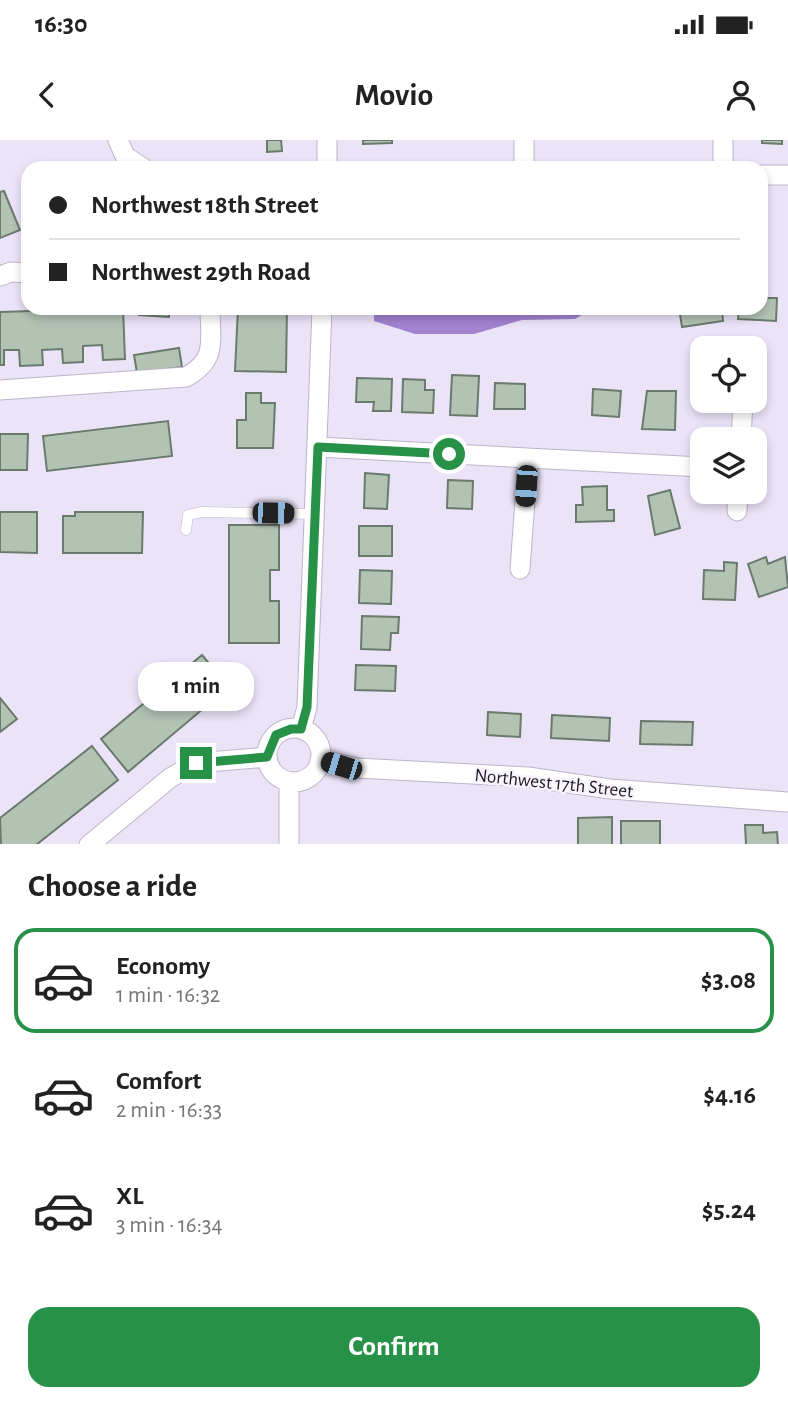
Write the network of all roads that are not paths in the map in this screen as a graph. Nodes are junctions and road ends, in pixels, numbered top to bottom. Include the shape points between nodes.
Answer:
1 (327, 140) edge
2 (524, 140) edge
3 (723, 140) edge
4 (122, 148) edge
5 (136, 161) edge
6 (327, 161) edge
7 (524, 161) edge
8 (723, 161) edge
9 (768, 174) edge
10 (788, 175) edge
11 (21, 272) edge
12 (0, 276) edge
13 (210, 315) edge
14 (322, 315) edge
15 (0, 390) edge
16 (318, 447) junction
17 (528, 459) junction
18 (690, 466) edge
19 (315, 514) junction
20 (186, 530) dead end
21 (520, 569) dead end
22 (301, 729) junction
23 (267, 757) junction
24 (320, 760) junction
25 (289, 782) junction
26 (788, 802) edge
27 (90, 844) edge
28 (289, 844) edge

1 - 6 street
2 - 7 street
3 - 8 street
4 - 5 street
9 - 10 street
11 - 12 street
13 - 15 street via 210,357 186,377
14 - 16 street
16 - 17 street
16 - 19 street
17 - 18 street
17 - 21 street
19 - 20 lane via 202,512 188,515
19 - 22 street via 307,707
22 - 23 street via 276,735
22 - 24 street via 315,738
23 - 25 street via 271,769
23 - 27 street via 196,763 170,778
24 - 25 street via 313,775
24 - 26 street, Northwest 17th Street via 356,768 528,777 610,789
25 - 28 street

